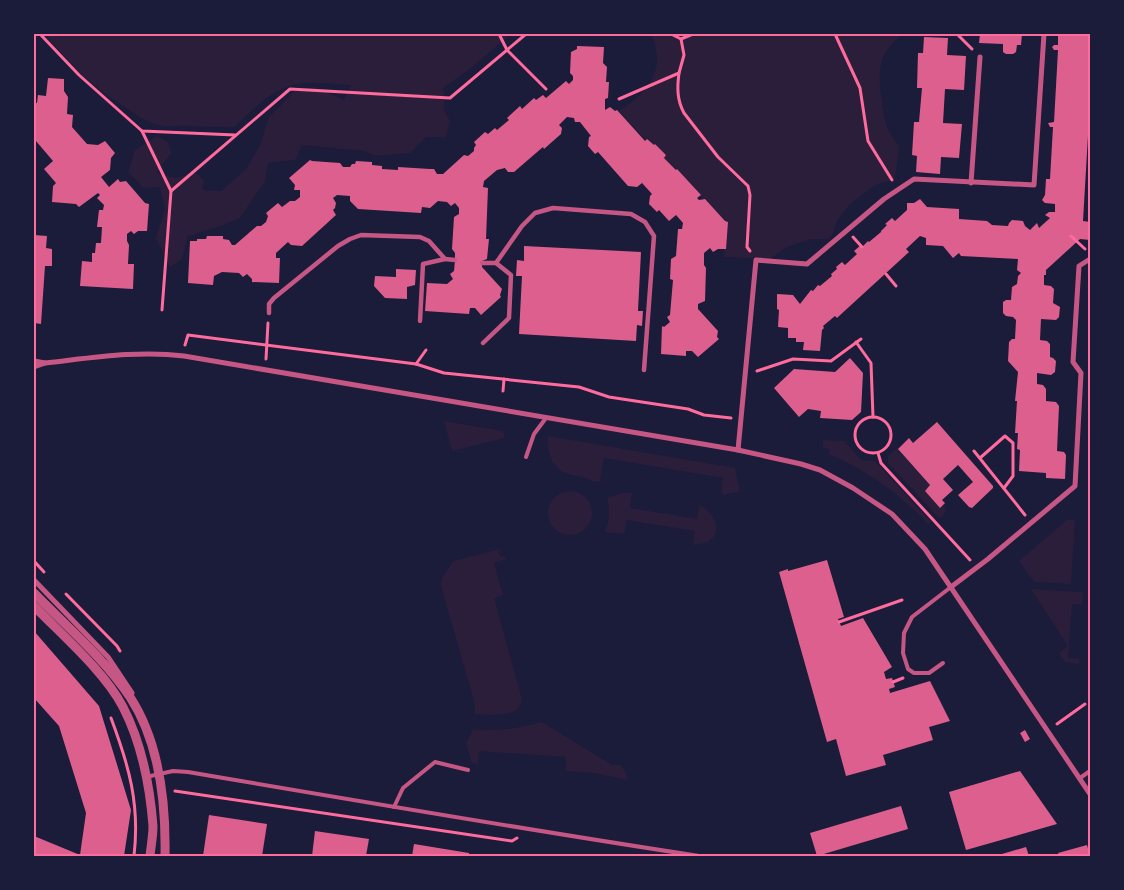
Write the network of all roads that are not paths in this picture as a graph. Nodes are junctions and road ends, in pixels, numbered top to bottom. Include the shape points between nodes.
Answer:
1 (1044, 34) edge
2 (980, 57) road end
3 (971, 183) junction
4 (445, 258) junction
5 (1090, 259) edge
6 (454, 260) dead end
7 (482, 263) dead end
8 (496, 263) junction
9 (269, 313) road end
10 (420, 322) dead end
11 (483, 344) dead end
12 (34, 364) edge
13 (644, 370) dead end
14 (546, 418) junction
15 (738, 450) junction
16 (526, 457) dead end
17 (34, 580) edge
18 (951, 587) junction
19 (34, 592) edge
20 (34, 606) edge
21 (943, 664) dead end
22 (146, 728) junction
23 (468, 770) dead end
24 (1090, 771) edge
25 (158, 774) junction
26 (145, 777) junction
27 (1080, 778) junction
28 (1090, 794) edge
29 (394, 806) junction
30 (150, 856) edge
31 (165, 856) edge
32 (699, 856) edge

1 - 3 street via 1034,186
2 - 3 street
3 - 15 street via 914,179 846,229 807,264 756,260
4 - 6 street
4 - 9 street via 429,241 420,237 361,235 338,246 274,298 269,304
4 - 10 street via 424,264
5 - 18 street via 1079,266 1073,362 1081,373 1075,486
7 - 8 street
8 - 11 street via 511,275 509,318
8 - 13 street via 535,213 553,208 632,214 645,222 654,236
12 - 14 street via 162,353
14 - 15 street
14 - 16 lane via 534,434
15 - 18 street via 820,470 853,488 892,514 925,549
17 - 22 street via 108,657 133,694
18 - 21 lane via 912,616 904,633 903,653 908,669 914,673 929,672
18 - 27 street
19 - 22 street via 103,664 130,698
20 - 26 street via 98,672 122,706 134,732
22 - 25 street
23 - 29 lane via 435,762 403,788
24 - 27 lane
25 - 26 lane
25 - 29 lane via 188,772
25 - 31 street via 166,828
26 - 30 street via 153,828
27 - 28 street
29 - 32 lane

